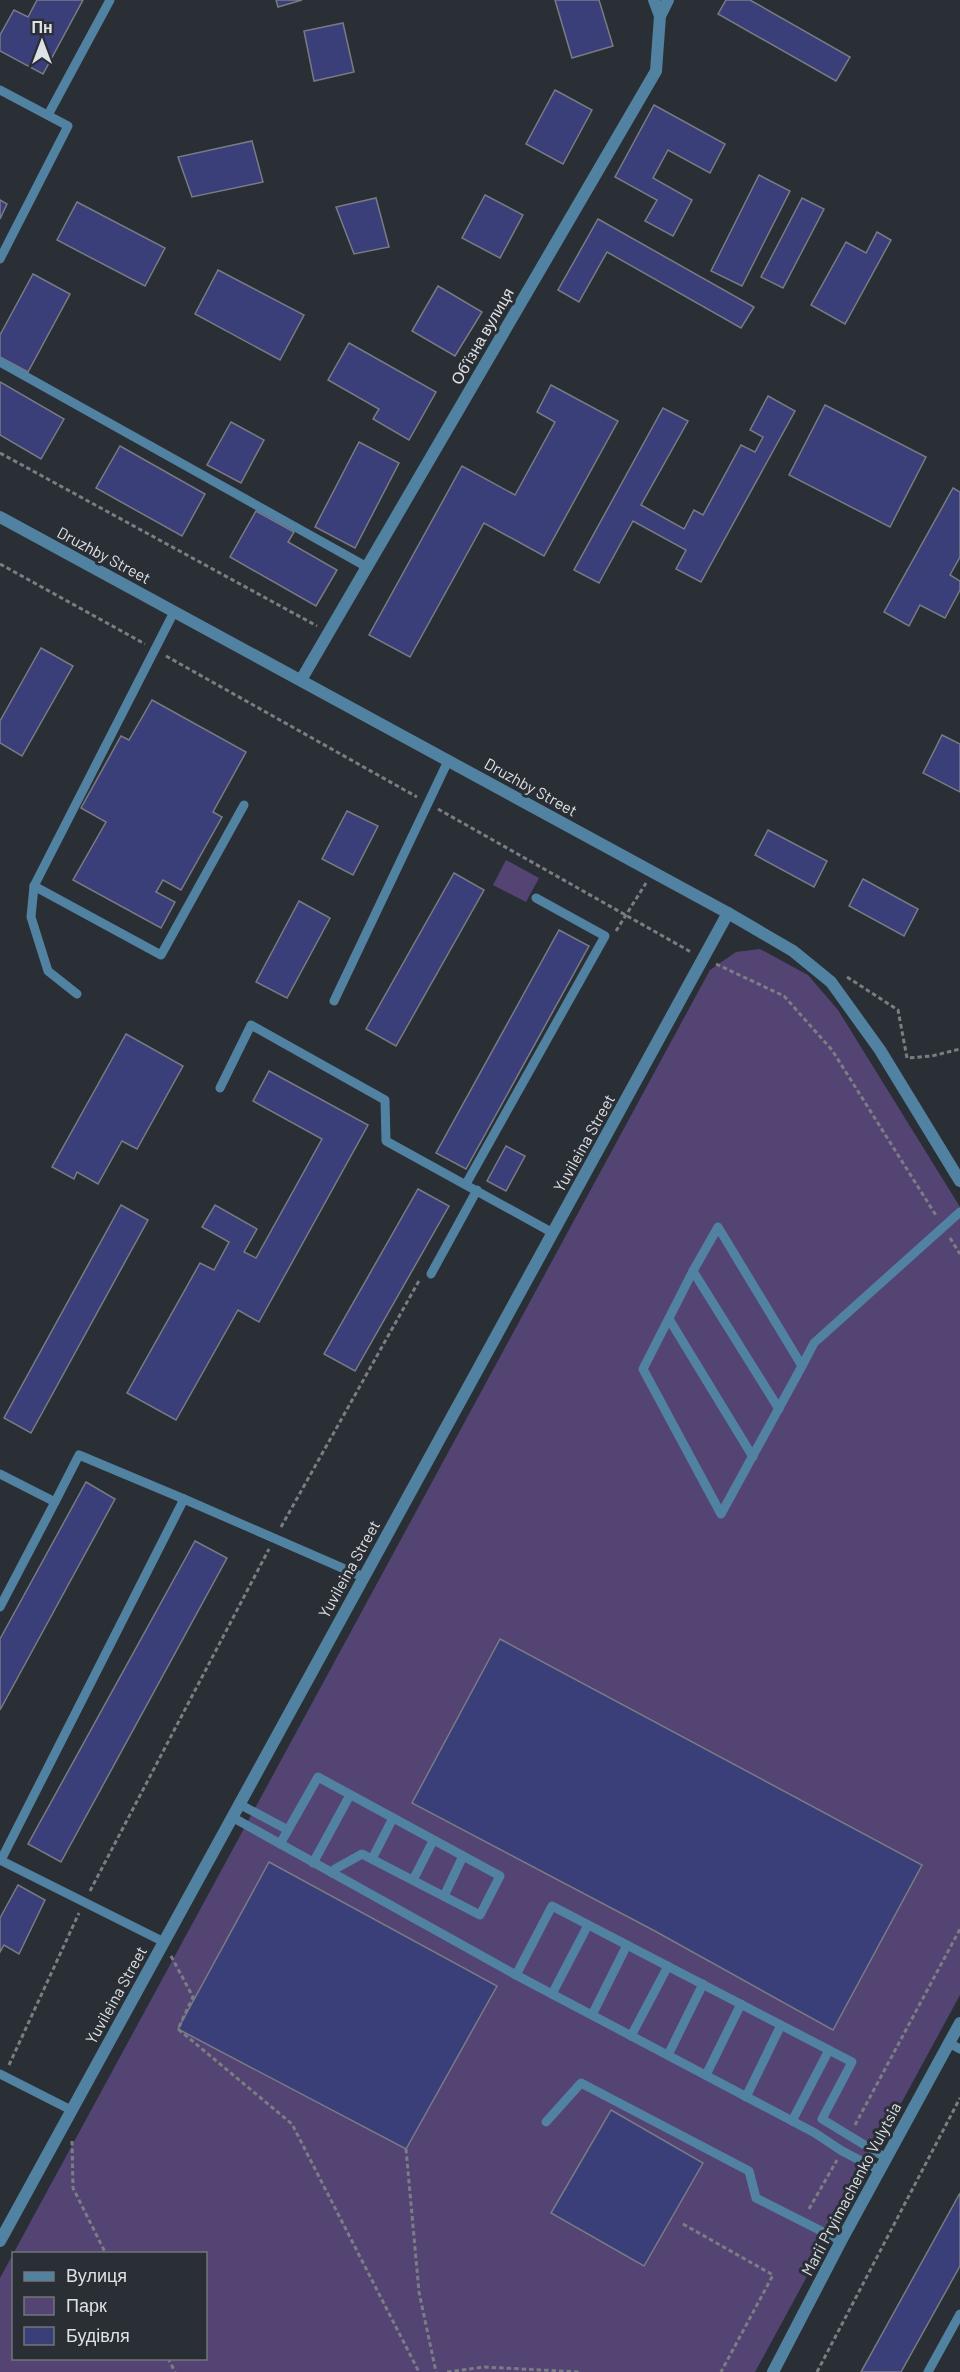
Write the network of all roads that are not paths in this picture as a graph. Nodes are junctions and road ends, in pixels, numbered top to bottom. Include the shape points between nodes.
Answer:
1 (110, 0) edge
2 (654, 0) edge
3 (668, 0) edge
4 (660, 16) junction
5 (0, 90) edge
6 (48, 115) junction
7 (0, 259) edge
8 (0, 362) edge
9 (0, 517) edge
10 (367, 567) junction
11 (174, 612) junction
12 (301, 680) junction
13 (448, 760) junction
14 (244, 805) dead end
15 (34, 886) junction
16 (536, 898) dead end
17 (728, 913) junction
18 (77, 994) dead end
19 (334, 1001) dead end
20 (220, 1088) dead end
21 (960, 1181) edge
22 (466, 1184) junction
23 (477, 1190) junction
24 (960, 1212) edge
25 (554, 1233) junction
26 (693, 1271) junction
27 (431, 1274) dead end
28 (669, 1319) junction
29 (802, 1366) junction
30 (779, 1409) junction
31 (753, 1456) junction
32 (0, 1474) edge
33 (184, 1499) junction
34 (55, 1502) junction
35 (363, 1577) junction
36 (0, 1607) edge
37 (350, 1795) junction
38 (239, 1804) junction
39 (232, 1817) junction
40 (393, 1818) junction
41 (288, 1830) junction
42 (433, 1841) junction
43 (280, 1844) junction
44 (463, 1856) junction
45 (372, 1859) junction
46 (0, 1860) edge
47 (313, 1863) junction
48 (332, 1873) junction
49 (413, 1880) junction
50 (444, 1896) junction
51 (588, 1925) junction
52 (164, 1942) junction
53 (627, 1945) junction
54 (668, 1966) junction
55 (516, 1975) junction
56 (703, 1984) junction
57 (552, 1994) junction
58 (741, 2004) junction
59 (592, 2015) junction
60 (960, 2023) edge
61 (781, 2025) junction
62 (631, 2036) junction
63 (954, 2046) edge
64 (829, 2050) junction
65 (668, 2055) junction
66 (2, 2075) edge
67 (706, 2075) junction
68 (746, 2097) junction
69 (71, 2110) junction
70 (822, 2119) junction
71 (792, 2121) junction
72 (546, 2122) dead end
73 (815, 2133) junction
74 (886, 2157) junction
75 (879, 2170) junction
76 (0, 2241) edge
77 (841, 2241) junction
78 (960, 2314) edge
79 (773, 2372) edge
80 (928, 2372) edge

1 - 6 lane
2 - 4 street
3 - 4 street, Об’їзна вулиця
4 - 10 street, Об’їзна вулиця via 656,71
5 - 6 lane
6 - 7 lane via 68,126
8 - 10 lane
9 - 11 street, Druzhby Street
10 - 12 street, Об’їзна вулиця
11 - 12 street, Druzhby Street
11 - 15 lane
12 - 13 street, Druzhby Street
13 - 17 street, Druzhby Street
13 - 19 lane
14 - 15 lane via 162,955
15 - 18 lane via 31,917 48,971
16 - 22 lane via 605,936
17 - 21 street, Druzhby Street via 793,951 831,982 880,1050
17 - 25 street, Yuvileina Street
20 - 22 lane via 251,1025 385,1100 386,1141
22 - 23 lane
23 - 25 lane
23 - 27 lane
24 - 29 lane via 814,1343
25 - 35 street, Yuvileina Street
26 - 28 lane
26 - 29 lane via 718,1227
26 - 30 lane
28 - 31 lane
28 - 31 lane via 643,1370 721,1514
29 - 30 lane
30 - 31 lane
32 - 34 lane
33 - 34 lane via 78,1455
33 - 35 lane
33 - 46 lane
34 - 36 lane
35 - 38 street, Yuvileina Street
37 - 40 lane
37 - 41 lane via 318,1777
37 - 47 lane
38 - 39 street, Yuvileina Street
38 - 41 lane
39 - 43 lane
39 - 52 street, Yuvileina Street
40 - 42 lane
40 - 45 lane
41 - 43 lane
42 - 44 lane
42 - 49 lane
43 - 47 lane
44 - 50 lane
44 - 50 lane via 500,1876 480,1915
45 - 48 lane via 362,1854
45 - 49 lane
46 - 52 lane
47 - 48 lane
48 - 55 lane
49 - 50 lane
51 - 53 lane
51 - 55 lane via 552,1906
51 - 57 lane
52 - 69 street, Yuvileina Street
53 - 54 lane
53 - 59 lane
54 - 56 lane
54 - 62 lane
55 - 57 lane
56 - 58 lane
56 - 65 lane
57 - 59 lane
58 - 61 lane
58 - 67 lane
59 - 62 lane
60 - 63 street, Marii Pryimachenko Vulytsia
61 - 64 lane
61 - 68 lane
62 - 65 lane
63 - 74 street, Marii Pryimachenko Vulytsia
64 - 70 lane via 852,2062
64 - 71 lane
65 - 67 lane
66 - 69 lane
67 - 68 lane
68 - 71 lane
69 - 76 street, Yuvileina Street
70 - 73 lane
70 - 74 lane
71 - 73 lane
72 - 77 lane via 581,2083 749,2171 756,2198
73 - 75 lane
74 - 75 street, Marii Pryimachenko Vulytsia
75 - 77 street, Marii Pryimachenko Vulytsia
77 - 79 street, Marii Pryimachenko Vulytsia
78 - 80 lane

